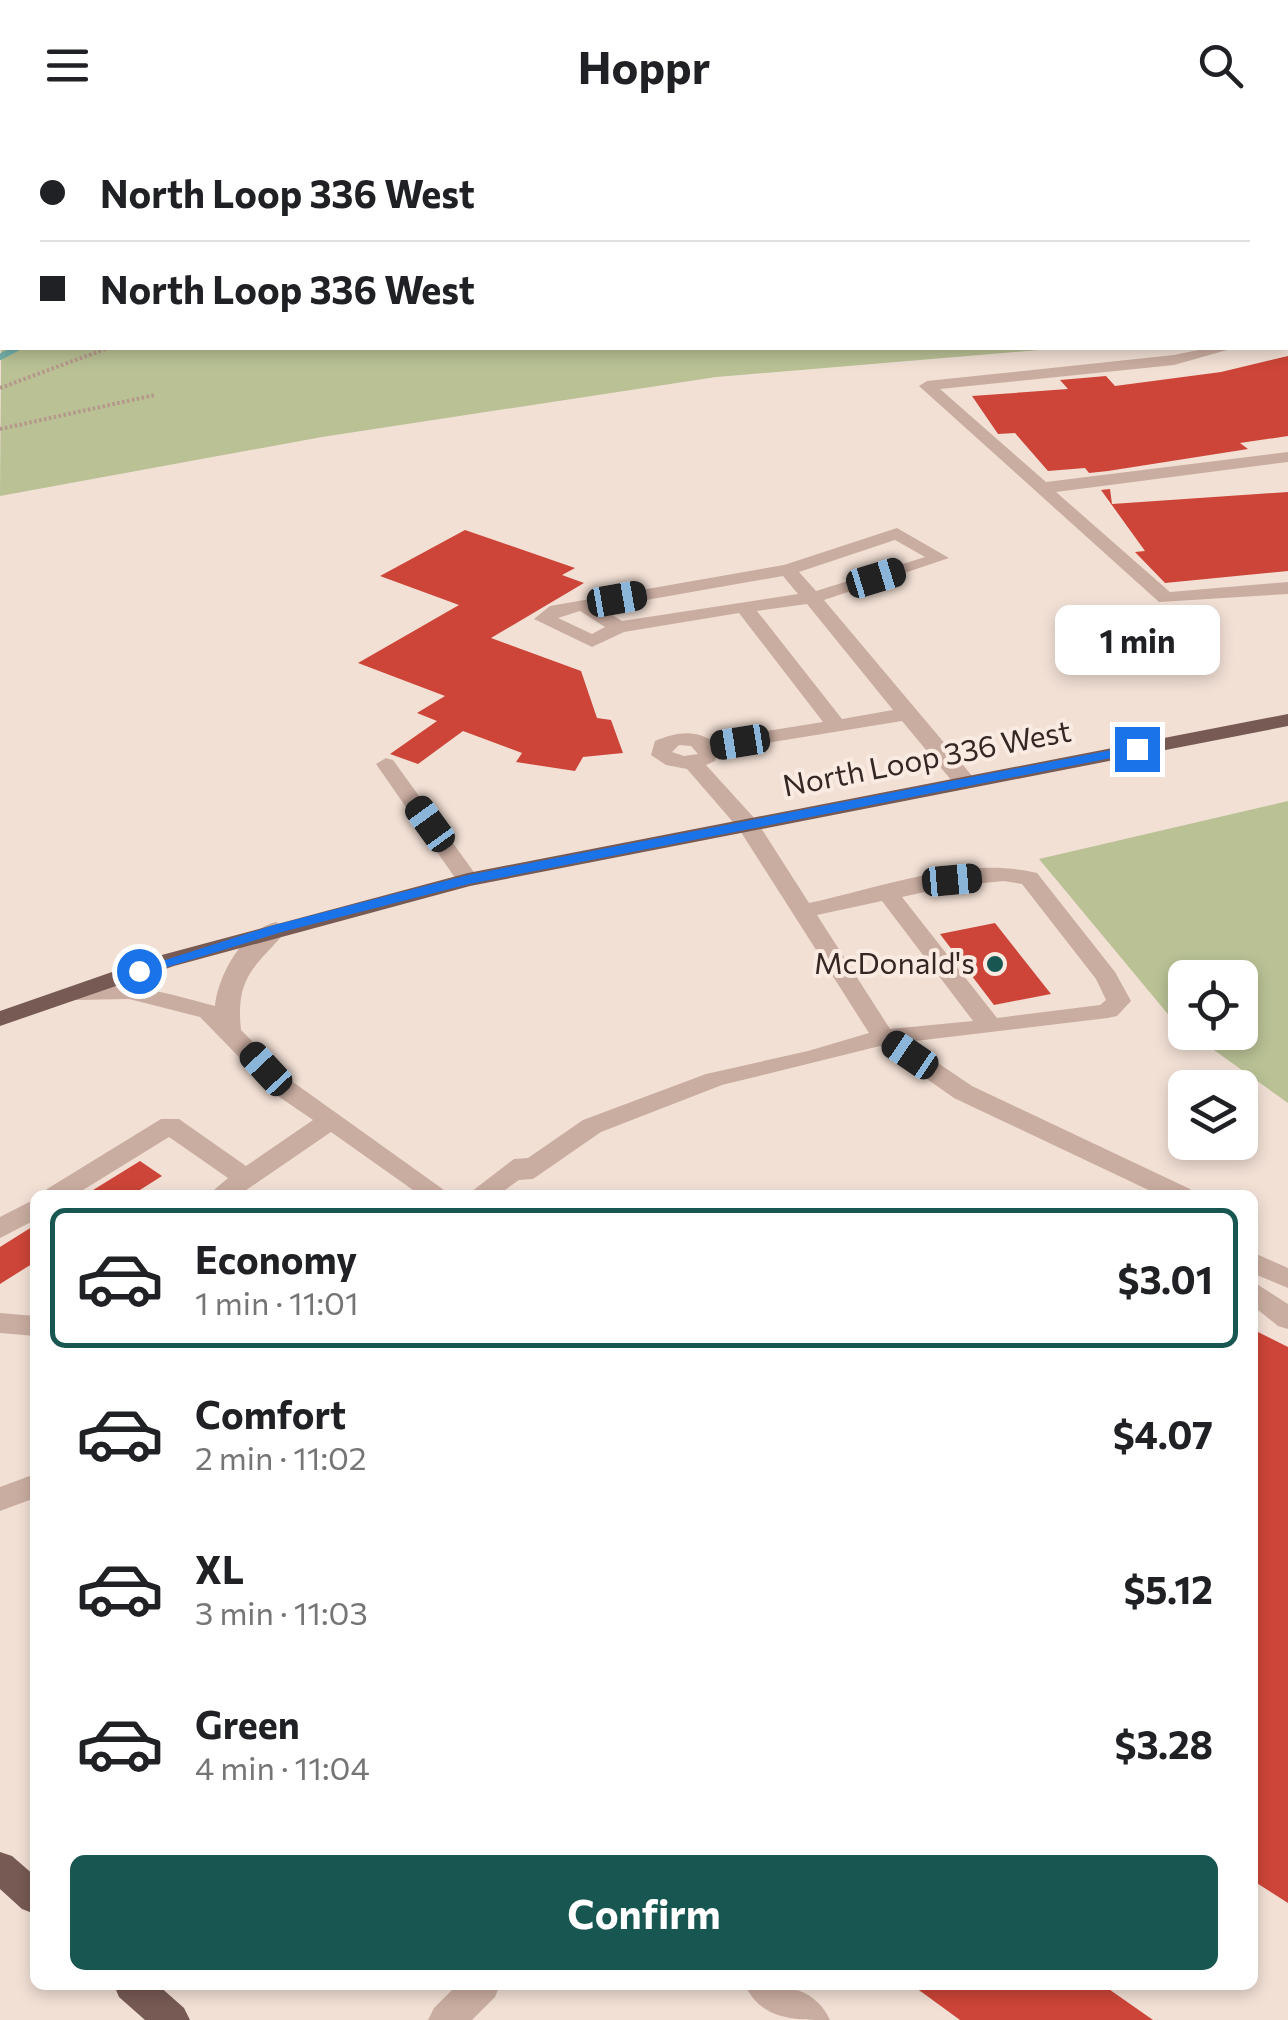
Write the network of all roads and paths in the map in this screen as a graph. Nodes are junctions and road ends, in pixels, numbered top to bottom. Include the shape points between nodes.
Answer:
1 (103, 350) edge
2 (1217, 350) edge
3 (0, 388) edge
4 (155, 396) dead end
5 (0, 428) edge
6 (1288, 457) edge
7 (1044, 488) junction
8 (787, 570) junction
9 (1288, 588) edge
10 (812, 598) junction
11 (583, 605) junction
12 (744, 607) junction
13 (619, 626) junction
14 (907, 714) junction
15 (1288, 720) edge
16 (837, 726) junction
17 (386, 764) dead end
18 (965, 782) junction
19 (748, 825) junction
20 (468, 880) junction
21 (888, 894) junction
22 (803, 911) junction
23 (276, 929) junction
24 (75, 993) junction
25 (0, 1019) edge
26 (990, 1026) junction
27 (228, 1030) junction
28 (883, 1037) junction
29 (330, 1120) junction
30 (246, 1178) junction
31 (64, 1190) edge
32 (228, 1190) edge
33 (431, 1190) edge
34 (487, 1190) edge
35 (1170, 1190) edge
36 (30, 1211) edge
37 (0, 1229) edge
38 (1258, 1264) edge
39 (1288, 1279) edge
40 (1258, 1295) edge
41 (1288, 1318) edge
42 (0, 1323) edge
43 (30, 1326) edge
44 (30, 1487) edge
45 (0, 1500) edge
46 (0, 1867) edge
47 (30, 1894) edge
48 (138, 1990) edge
49 (477, 1990) edge
50 (769, 1990) edge
51 (171, 2020) edge
52 (447, 2020) edge
53 (812, 2020) edge

1 - 3 path
2 - 7 lane via 927,386
4 - 5 path
6 - 7 lane
7 - 9 lane via 1166,598
8 - 10 lane
8 - 10 lane via 897,533 940,558
8 - 11 lane
10 - 12 lane
10 - 14 lane
11 - 13 lane
11 - 13 lane via 544,619 592,642
12 - 13 lane
12 - 16 lane
14 - 16 lane
14 - 18 lane
15 - 18 main road, North Loop 336 West
16 - 19 lane via 701,755
17 - 20 lane
18 - 19 main road, North Loop 336 West
19 - 20 main road, North Loop 336 West
19 - 22 lane
20 - 23 main road, North Loop 336 West
21 - 22 lane
21 - 26 lane
21 - 26 lane via 1004,874 1029,878 1119,1001 1108,1011
22 - 28 lane
23 - 24 main road, North Loop 336 West
23 - 27 lane via 255,944 232,978 224,1009
24 - 25 main road, North Loop 336 West
24 - 27 lane via 170,1000 209,1012
26 - 28 lane
27 - 29 lane via 284,1088
28 - 34 lane via 715,1079 592,1126
28 - 35 lane via 963,1092
29 - 30 lane
29 - 33 lane
30 - 31 lane via 170,1125
30 - 32 lane
36 - 37 lane
38 - 39 lane
40 - 41 lane
42 - 43 lane
44 - 45 lane
46 - 47 main road
48 - 51 main road
49 - 52 lane
50 - 53 lane

